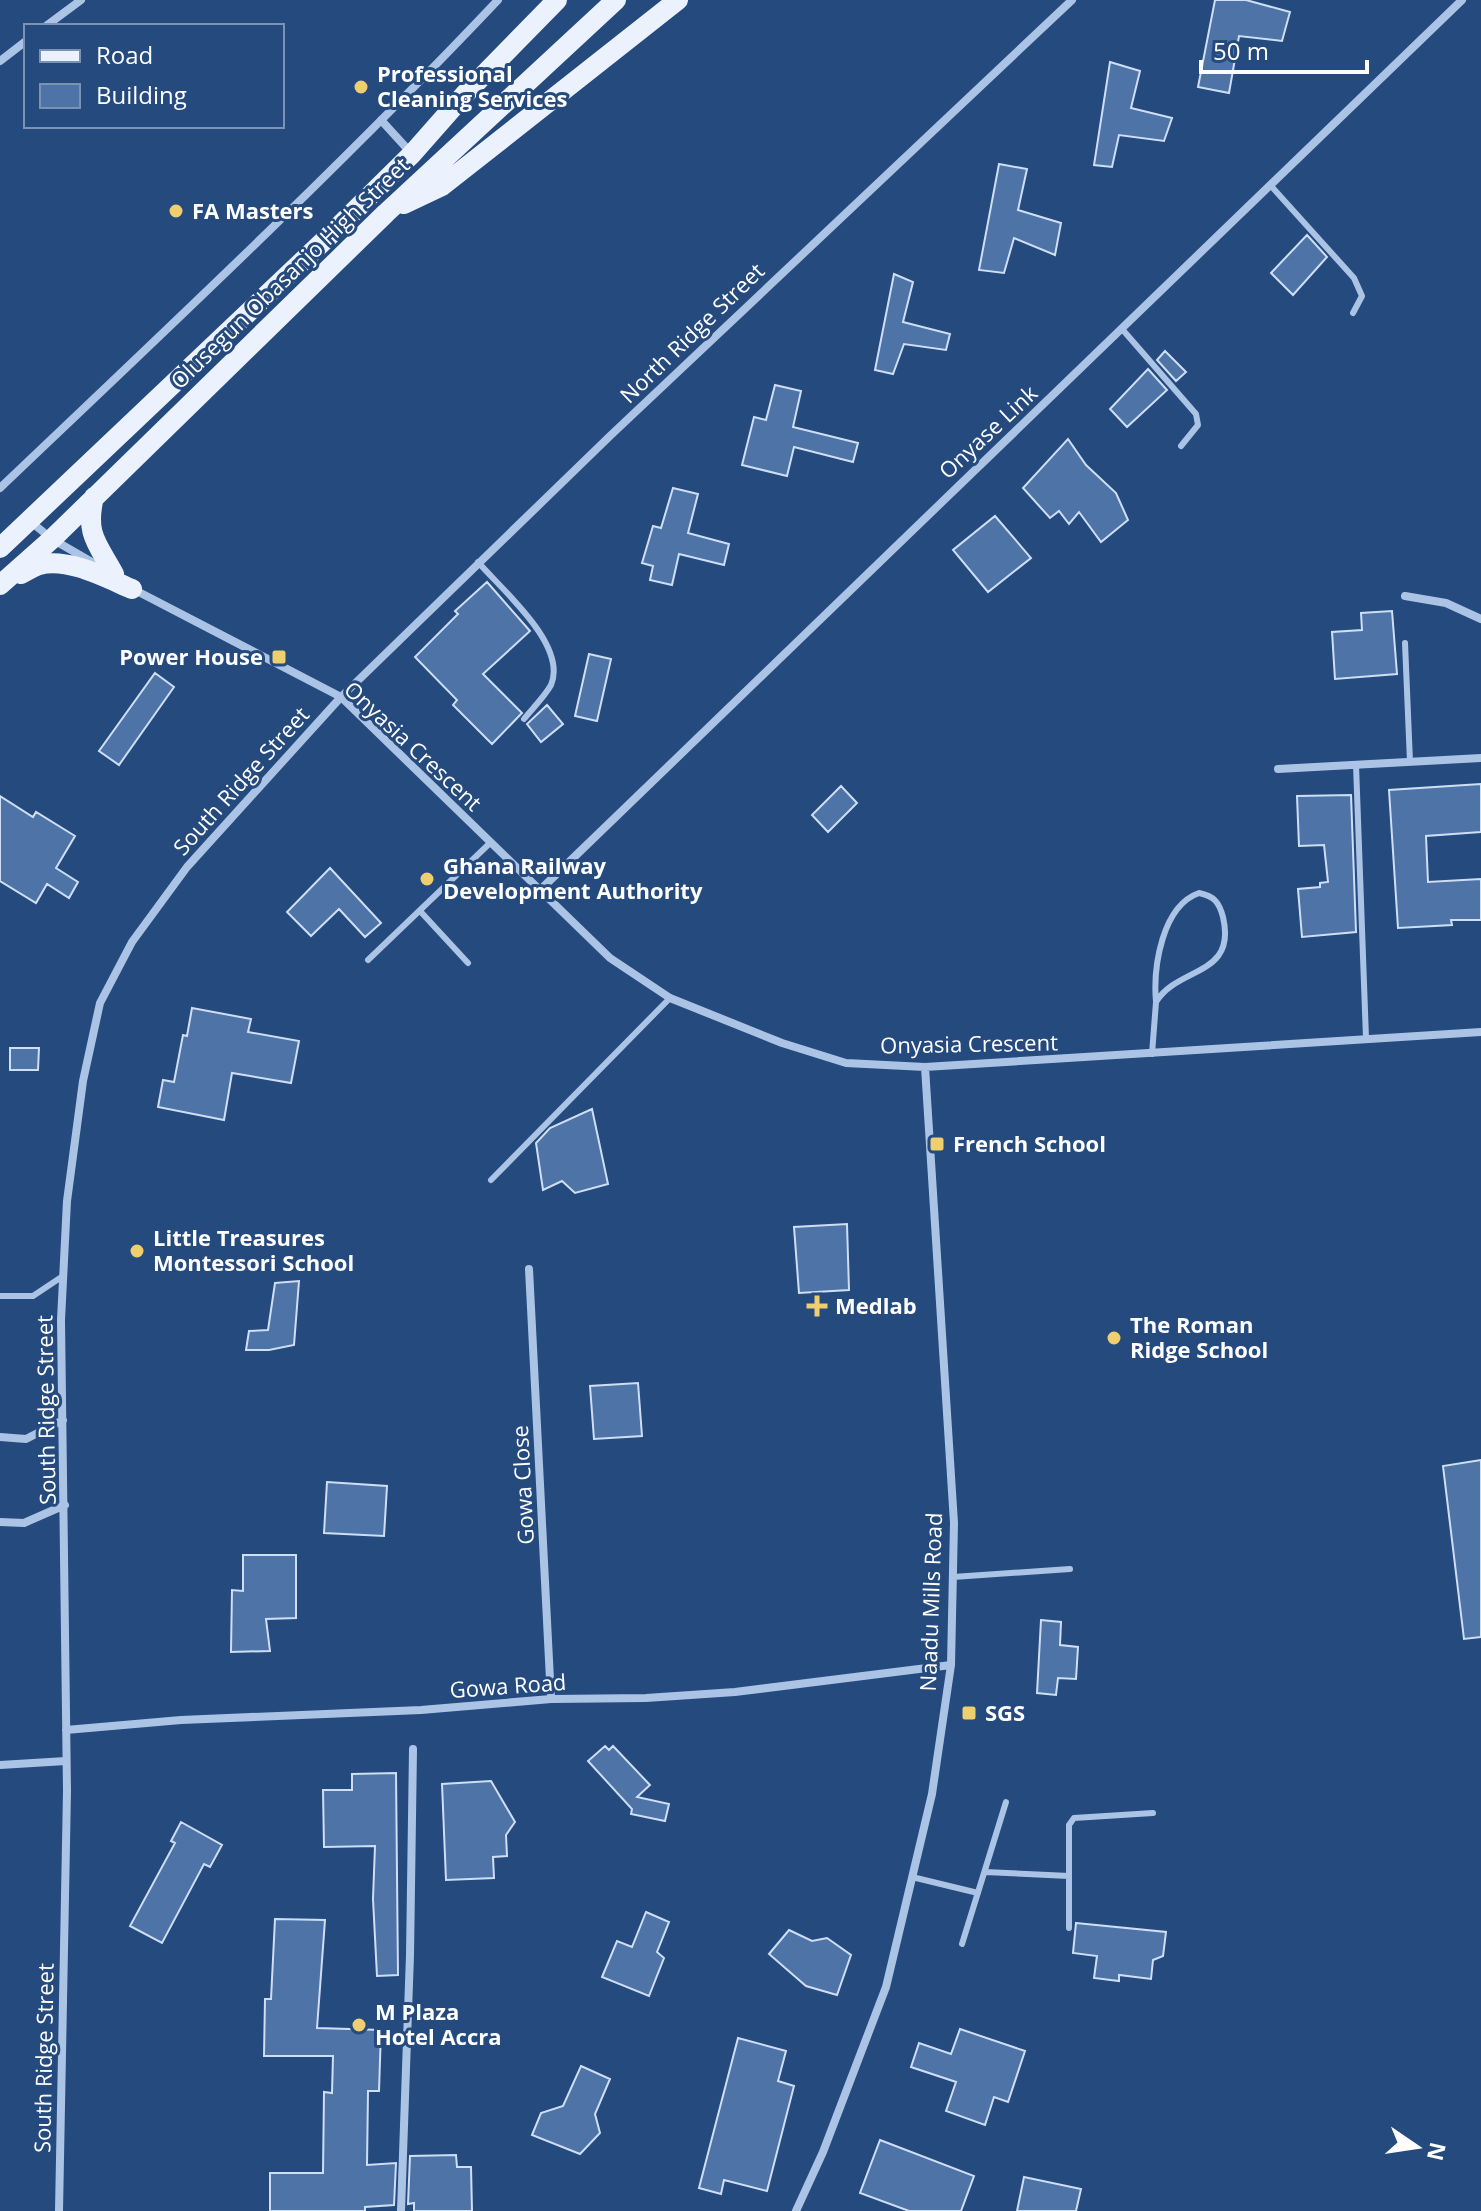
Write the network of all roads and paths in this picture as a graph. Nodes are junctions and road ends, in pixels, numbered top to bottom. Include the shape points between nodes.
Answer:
1 (81, 0) edge
2 (498, 0) edge
3 (557, 0) edge
4 (616, 0) edge
5 (678, 0) edge
6 (1072, 0) edge
7 (1462, 0) edge
8 (49, 24) edge
9 (24, 43) edge
10 (0, 61) edge
11 (381, 120) junction
12 (412, 154) junction
13 (1271, 186) junction
14 (386, 213) junction
15 (1353, 313) dead end
16 (1122, 329) junction
17 (1181, 446) dead end
18 (0, 488) edge
19 (94, 496) junction
20 (31, 522) junction
21 (52, 539) junction
22 (0, 548) edge
23 (478, 562) junction
24 (114, 574) junction
25 (0, 585) edge
26 (132, 589) junction
27 (1405, 596) dead end
28 (1481, 619) edge
29 (1405, 643) dead end
30 (341, 697) junction
31 (524, 719) dead end
32 (1481, 758) edge
33 (1410, 762) junction
34 (1356, 765) junction
35 (1278, 769) dead end
36 (490, 843) junction
37 (539, 891) junction
38 (420, 911) junction
39 (368, 960) dead end
40 (468, 963) dead end
41 (670, 998) junction
42 (1156, 1002) junction
43 (1481, 1032) edge
44 (1366, 1038) junction
45 (1152, 1054) junction
46 (925, 1067) junction
47 (491, 1180) dead end
48 (529, 1269) dead end
49 (63, 1276) junction
50 (0, 1296) edge
51 (63, 1420) junction
52 (0, 1437) edge
53 (65, 1505) junction
54 (0, 1522) edge
55 (1070, 1569) dead end
56 (953, 1577) junction
57 (951, 1665) junction
58 (551, 1699) junction
59 (66, 1730) junction
60 (413, 1749) dead end
61 (66, 1761) junction
62 (0, 1765) edge
63 (1006, 1802) dead end
64 (1153, 1813) dead end
65 (985, 1872) junction
66 (1069, 1876) junction
67 (912, 1877) junction
68 (978, 1893) junction
69 (1069, 1928) dead end
70 (962, 1944) dead end
71 (59, 2211) edge
72 (401, 2211) edge
73 (796, 2211) edge

1 - 8 street
2 - 11 street
3 - 12 main road, Olusegun Obasanjo High Street
4 - 14 main road, Olusegun Obasanjo High Street
5 - 14 main road via 442,186
6 - 23 street, North Ridge Street
7 - 13 street, Onyase Link
9 - 10 street
11 - 12 street
11 - 18 street
12 - 20 main road, Olusegun Obasanjo High Street
13 - 15 lane via 1354,278 1362,296
13 - 16 street, Onyase Link
14 - 19 main road, Olusegun Obasanjo High Street
16 - 17 lane via 1196,414 1198,425
16 - 37 street, Onyase Link
19 - 21 main road, Olusegun Obasanjo High Street
19 - 24 main road via 88,518 92,535
20 - 21 street, Onyasia Crescent
20 - 22 main road, Olusegun Obasanjo High Street
21 - 24 street, Onyasia Crescent
21 - 25 main road, Olusegun Obasanjo High Street
23 - 30 street, North Ridge Street
23 - 31 lane via 540,632 554,659 551,684
24 - 26 street, Onyasia Crescent
25 - 26 main road via 38,565 55,564
26 - 30 street, Onyasia Crescent
27 - 28 street via 1446,603
29 - 33 lane
30 - 36 street, Onyasia Crescent
30 - 49 street, South Ridge Street via 187,867 132,942 100,1003 83,1081
32 - 33 street
33 - 34 street
34 - 35 street
34 - 44 lane
36 - 37 street, Onyasia Crescent
36 - 38 lane
37 - 41 street, Onyasia Crescent via 610,958
38 - 39 lane
38 - 40 lane
41 - 46 street, Onyasia Crescent via 846,1063
41 - 47 lane
42 - 42 lane via 1159,959 1175,910 1187,897 1210,895 1219,904 1226,930 1221,953 1212,964 1169,987
42 - 45 lane
43 - 44 street, Onyasia Crescent
44 - 45 street, Onyasia Crescent
45 - 46 street, Onyasia Crescent
46 - 56 street, Naadu Mills Road
48 - 58 street, Gowa Close
49 - 50 lane via 33,1296
49 - 51 street, South Ridge Street
51 - 52 street via 26,1439
51 - 53 street, South Ridge Street
53 - 54 street via 24,1523
53 - 59 street, South Ridge Street
55 - 56 lane
56 - 57 street, Naadu Mills Road
57 - 58 street, Gowa Road via 735,1692
57 - 67 street, Naadu Mills Road via 932,1794
58 - 59 street, Gowa Road
59 - 61 street, South Ridge Street
60 - 72 street
61 - 62 street
61 - 71 street, South Ridge Street
63 - 65 lane
64 - 66 lane via 1074,1818 1069,1825
65 - 66 lane
65 - 68 lane
66 - 69 lane
67 - 68 lane
67 - 73 street, Naadu Mills Road via 886,1987
68 - 70 lane

